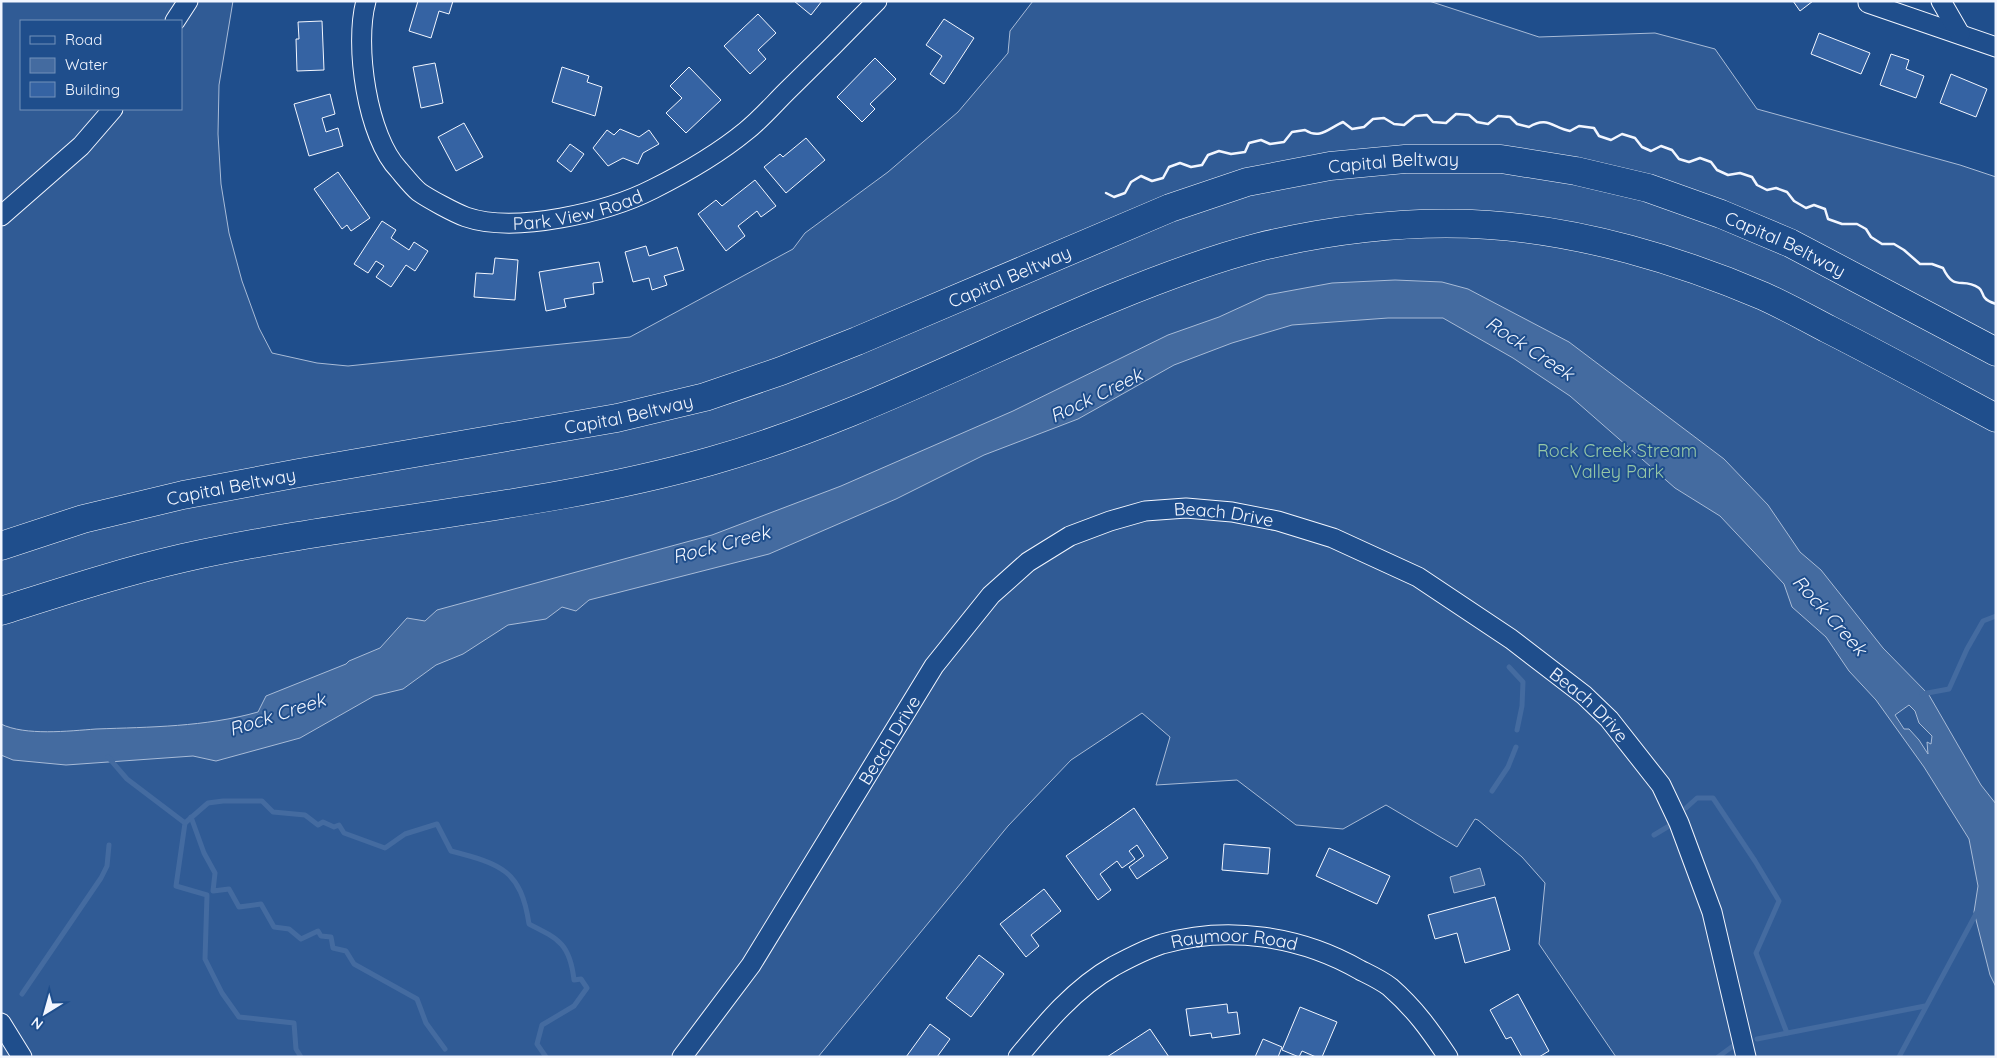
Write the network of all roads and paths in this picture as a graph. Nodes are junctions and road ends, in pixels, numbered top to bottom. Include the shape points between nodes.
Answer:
1 (188, 1) edge
2 (366, 1) edge
3 (877, 1) edge
4 (1871, 1) edge
5 (1941, 1) edge
6 (176, 20) edge
7 (1960, 34) junction
8 (1996, 47) edge
9 (112, 110) edge
10 (1, 216) edge
11 (1996, 352) edge
12 (1894, 362) junction
13 (1996, 418) edge
14 (1996, 430) edge
15 (1, 546) edge
16 (1, 611) edge
17 (1, 1023) edge
18 (22, 1057) edge
19 (682, 1057) edge
20 (1018, 1057) edge
21 (1448, 1057) edge
22 (1746, 1057) edge

1 - 6 street
2 - 3 street, Park View Road via 362,28 364,78 379,140 392,164 419,192 466,217 507,224 548,220 609,206 652,190 718,152 754,123
4 - 7 street via 1868,3
5 - 7 street
7 - 8 street
9 - 10 street via 81,146
11 - 15 highway, Capital Beltway via 1790,244 1721,214 1648,188 1576,171 1501,159 1405,159 1358,163 1247,182 1170,208 857,341 705,396 617,418 183,495 83,519
12 - 13 highway
12 - 14 highway
12 - 16 highway via 1765,297 1700,271 1627,249 1559,234 1489,225 1401,225 1336,232 1258,248 1189,268 800,432 712,461 623,483 511,504 183,558
17 - 18 street
19 - 22 street, Beach Drive via 751,965 934,666 991,595 1028,562 1070,536 1145,512 1186,508 1278,521 1333,538 1418,577 1510,639 1610,719 1660,785 1680,823 1712,912
20 - 21 street, Raymoor Road via 1072,996 1113,967 1161,944 1191,938 1249,934 1302,944 1336,956 1388,986 1424,1021

